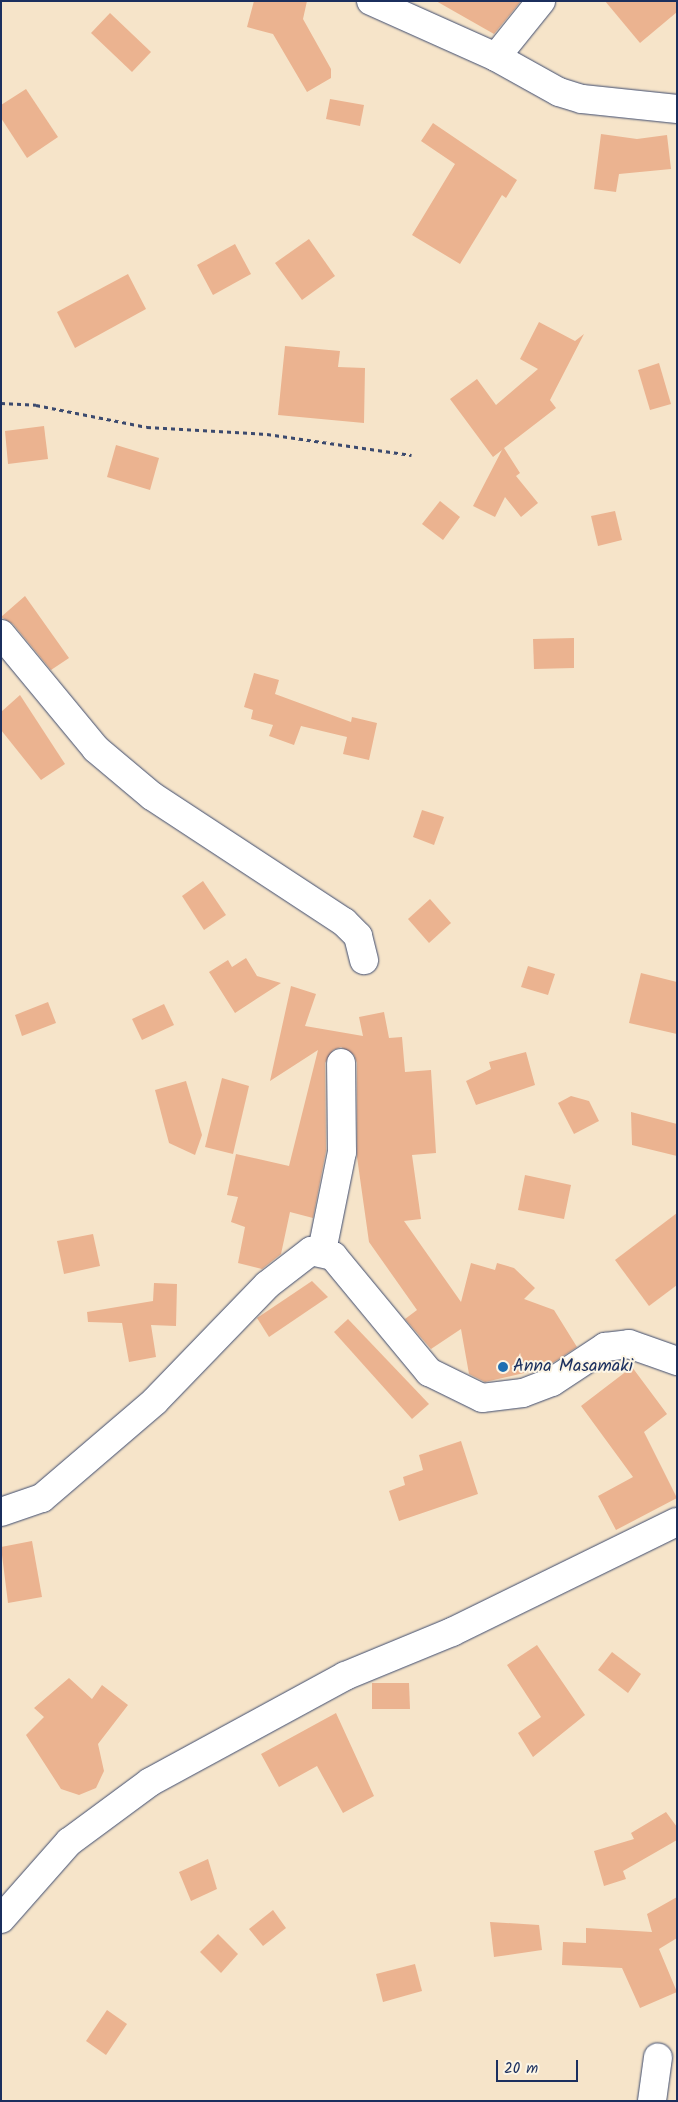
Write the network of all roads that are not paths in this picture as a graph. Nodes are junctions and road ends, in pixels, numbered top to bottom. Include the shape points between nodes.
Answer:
1 (371, 1) edge
2 (541, 1) edge
3 (496, 57) junction
4 (677, 109) edge
5 (1, 634) edge
6 (364, 960) dead end
7 (341, 1063) dead end
8 (322, 1251) junction
9 (677, 1361) edge
10 (1, 1512) edge
11 (677, 1522) edge
12 (1, 1919) edge
13 (658, 2057) dead end
14 (652, 2101) edge

1 - 3 street
2 - 3 street
3 - 4 street via 544,85 582,99
5 - 6 street via 74,728 96,749 152,796 344,922 358,936
7 - 8 street via 342,1152
8 - 9 street via 333,1256 429,1372 482,1398 523,1393 545,1385 605,1347 629,1344
8 - 10 street via 311,1251 267,1285 155,1401 42,1498
11 - 12 street via 452,1632 345,1676 150,1782 69,1842
13 - 14 street

